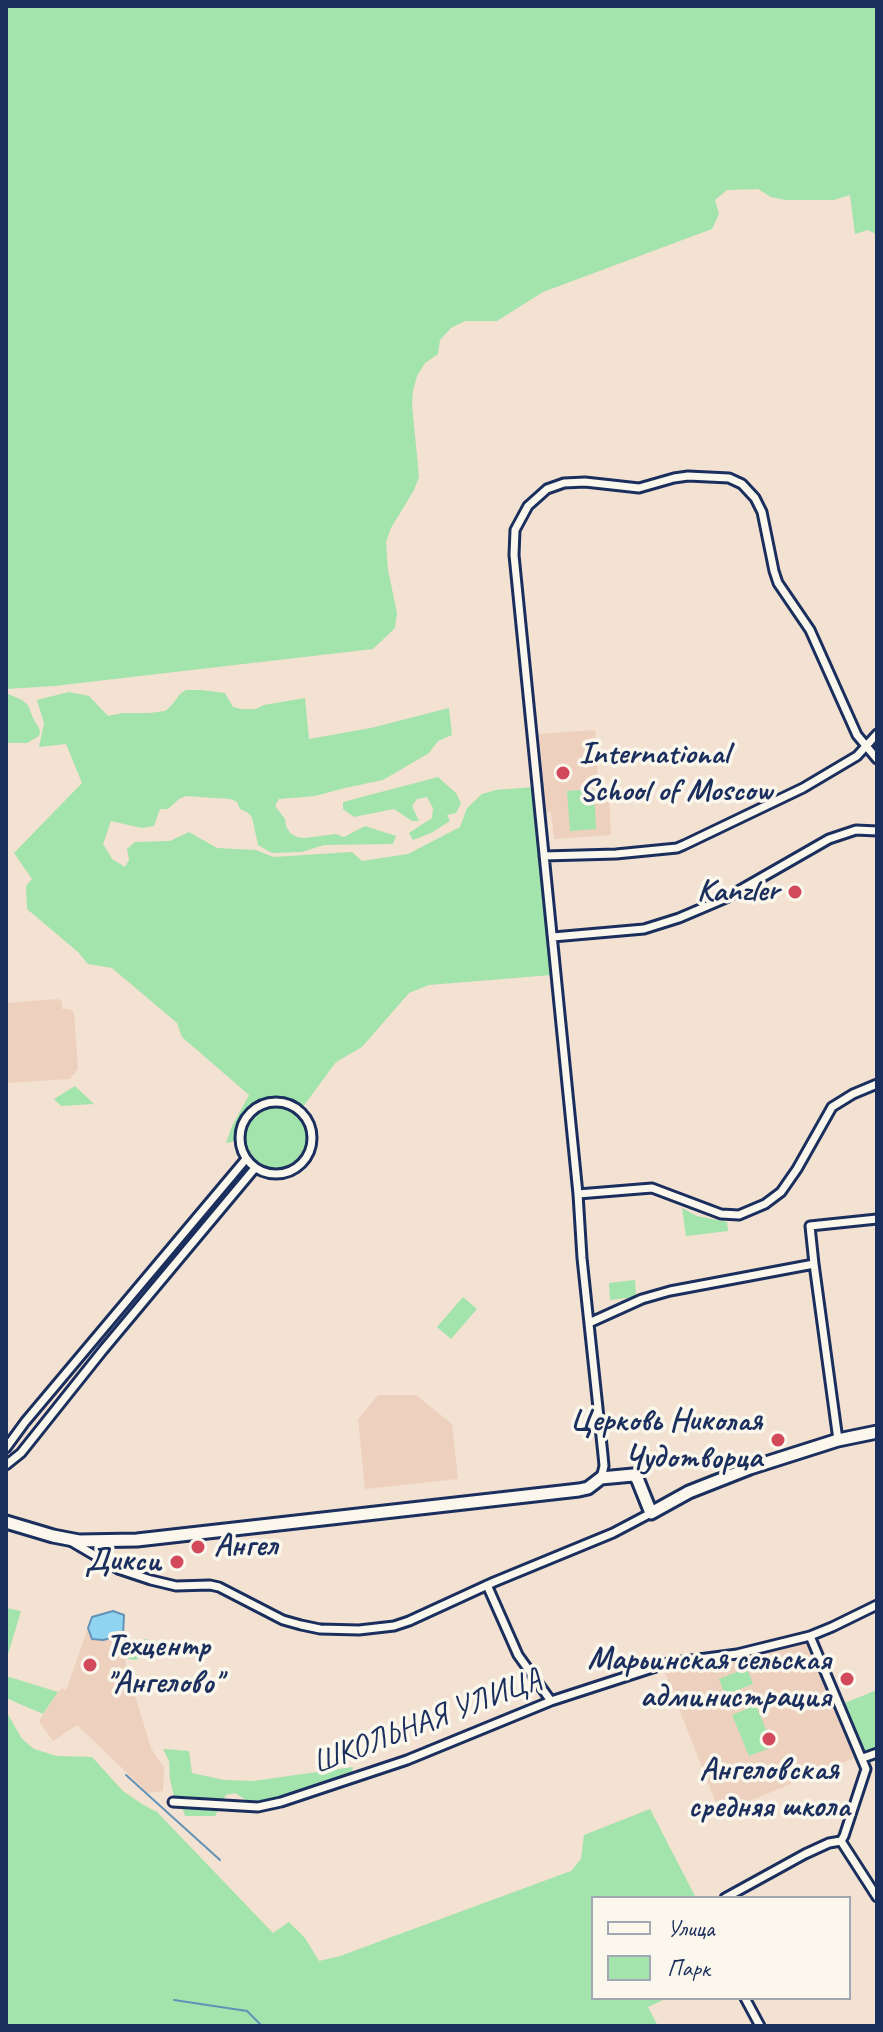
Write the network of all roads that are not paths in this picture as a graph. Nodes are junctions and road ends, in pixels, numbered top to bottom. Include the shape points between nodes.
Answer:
1 (877, 734) edge
2 (866, 746) junction
3 (877, 759) edge
4 (877, 831) edge
5 (544, 856) junction
6 (553, 937) junction
7 (877, 1084) edge
8 (246, 1159) junction
9 (255, 1168) junction
10 (578, 1194) junction
11 (877, 1219) edge
12 (814, 1264) junction
13 (589, 1323) junction
14 (877, 1432) edge
15 (838, 1440) junction
16 (6, 1448) edge
17 (6, 1465) edge
18 (601, 1478) junction
19 (651, 1513) junction
20 (6, 1522) edge
21 (67, 1539) junction
22 (487, 1585) junction
23 (877, 1605) edge
24 (810, 1636) junction
25 (551, 1701) junction
26 (877, 1753) edge
27 (863, 1758) junction
28 (173, 1802) dead end
29 (841, 1841) junction
30 (729, 1896) edge
31 (877, 1897) edge
32 (746, 2000) edge
33 (760, 2026) edge

1 - 2 street
2 - 3 street
2 - 5 street via 803,788 677,848
2 - 5 street via 810,630 778,583 762,512 742,484 729,478 688,476 639,488 585,482 555,486 528,506 514,544
4 - 6 street via 856,830 829,839 726,898 679,918 644,929
5 - 6 street
6 - 10 street
7 - 10 street via 832,1107 781,1192 739,1215 721,1214 652,1188
8 - 9 street
8 - 9 street via 240,1134 250,1113 282,1103 302,1114 311,1136 306,1158 288,1172
8 - 16 street
9 - 17 street
10 - 13 street
11 - 12 street via 810,1226
12 - 13 street via 670,1291
12 - 15 street
13 - 18 street
14 - 15 street
15 - 19 street via 750,1468
18 - 19 street via 633,1475
18 - 21 street via 579,1490 203,1533 121,1541
19 - 22 street
20 - 21 street
21 - 22 street via 118,1569 165,1584 219,1587 283,1620 320,1629 394,1626
22 - 25 street via 518,1655
23 - 24 street, ШКОЛЬНАЯ УЛИЦА
24 - 25 street, ШКОЛЬНАЯ УЛИЦА via 737,1654 668,1663
24 - 27 street
25 - 28 street, ШКОЛЬНАЯ УЛИЦА via 407,1760 281,1802 258,1807
26 - 27 street
27 - 29 street via 866,1769
29 - 30 street via 805,1854
29 - 31 street
32 - 33 street

